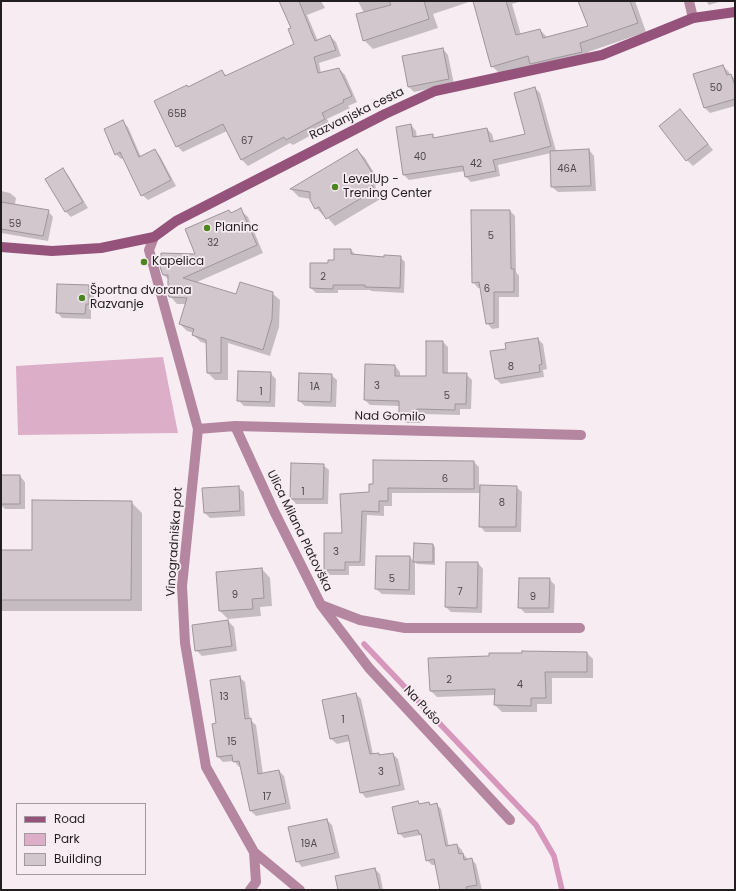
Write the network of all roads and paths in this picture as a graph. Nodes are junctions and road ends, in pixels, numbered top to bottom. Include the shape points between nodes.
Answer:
1 (689, 1) edge
2 (735, 12) edge
3 (693, 18) junction
4 (154, 237) junction
5 (1, 247) edge
6 (235, 426) junction
7 (198, 429) junction
8 (581, 435) dead end
9 (321, 604) junction
10 (580, 628) dead end
11 (510, 820) dead end
12 (254, 852) junction
13 (250, 890) edge
14 (300, 890) edge

1 - 3 street
2 - 3 street, Razvanjska cesta
3 - 4 street, Razvanjska cesta via 602,55 436,91 385,114 176,221
4 - 5 street, Razvanjska cesta via 101,248 52,251
4 - 7 street, Vinogradniška pot via 149,250
6 - 7 street, Nad Gomilo
6 - 8 street, Nad Gomilo
6 - 9 street, Ulica Milana Platovška
7 - 12 street, Vinogradniška pot via 182,586 185,643 206,767
9 - 10 street, Ulica Milana Platovška via 360,620 405,628
9 - 11 street, Na Pušo via 369,668
12 - 13 street, Vinogradniška pot via 256,882
12 - 14 street, Vinogradniška pot

